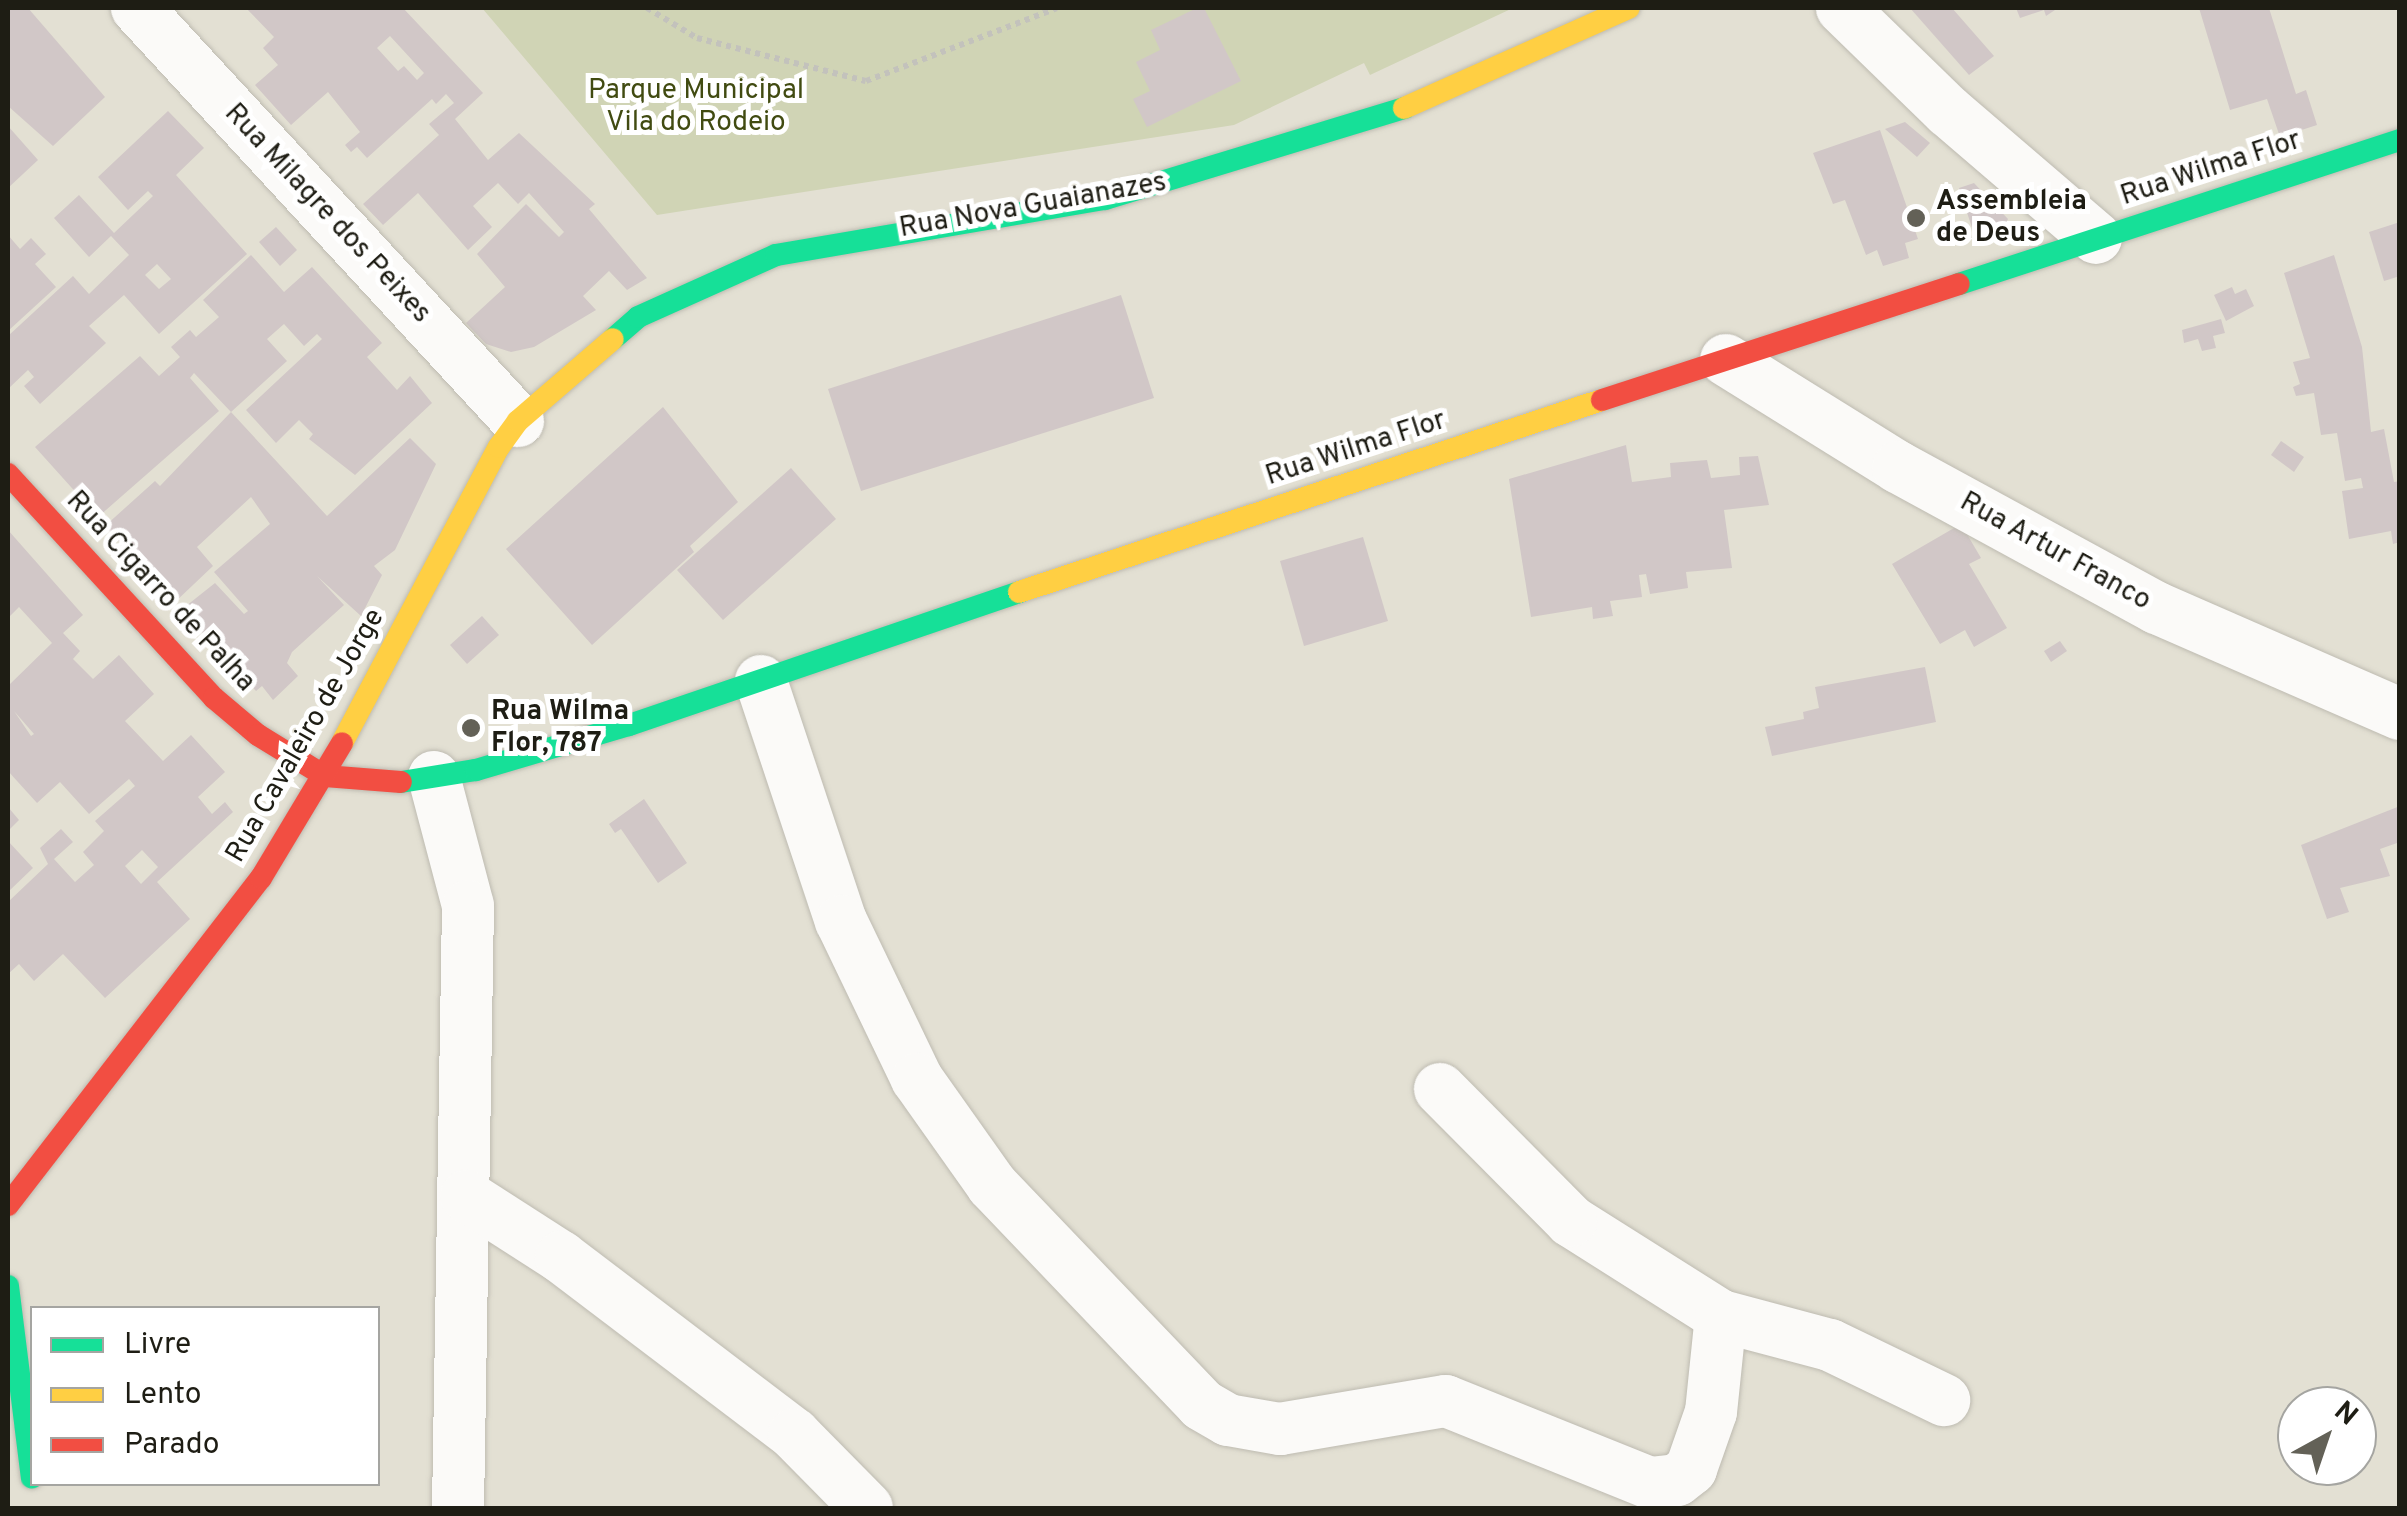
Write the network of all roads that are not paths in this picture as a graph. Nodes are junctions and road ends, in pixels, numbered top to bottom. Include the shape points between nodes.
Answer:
1 (137, 8) edge
2 (1629, 8) edge
3 (1842, 8) edge
4 (2400, 140) edge
5 (2096, 238) junction
6 (1726, 360) junction
7 (518, 421) junction
8 (8, 474) edge
9 (761, 680) junction
10 (2400, 714) edge
11 (325, 776) junction
12 (434, 777) junction
13 (1440, 1089) dead end
14 (466, 1196) junction
15 (8, 1205) edge
16 (8, 1286) edge
17 (1721, 1316) junction
18 (1944, 1400) dead end
19 (30, 1458) edge
20 (458, 1508) edge
21 (867, 1508) edge

1 - 7 street, Rua Milagre dos Peixes
2 - 7 street, Rua Nova Guaianazes via 1370,122 1230,166 1106,199 776,255 638,317
3 - 5 street via 1948,111
4 - 5 street, Rua Wilma Flor
5 - 6 street, Rua Wilma Flor
6 - 9 street, Rua Wilma Flor
6 - 10 street, Rua Artur Franco via 1898,466 2157,608
7 - 11 street, Rua Cavaleiro de Jorge via 476,483
8 - 11 street, Rua Cigarro de Palha via 214,698 258,736
9 - 12 street, Rua Wilma Flor via 610,731
9 - 17 street via 842,921 917,1079 992,1185 1202,1405 1228,1420 1280,1430 1424,1403 1467,1405 1665,1485 1691,1469 1711,1412
11 - 12 street, Rua Wilma Flor via 398,782
11 - 15 street, Rua Cavaleiro de Jorge via 238,910
12 - 14 street via 468,906
13 - 17 street via 1571,1221
14 - 20 street
14 - 21 street via 561,1257 794,1434
16 - 19 street
17 - 18 street via 1830,1345

